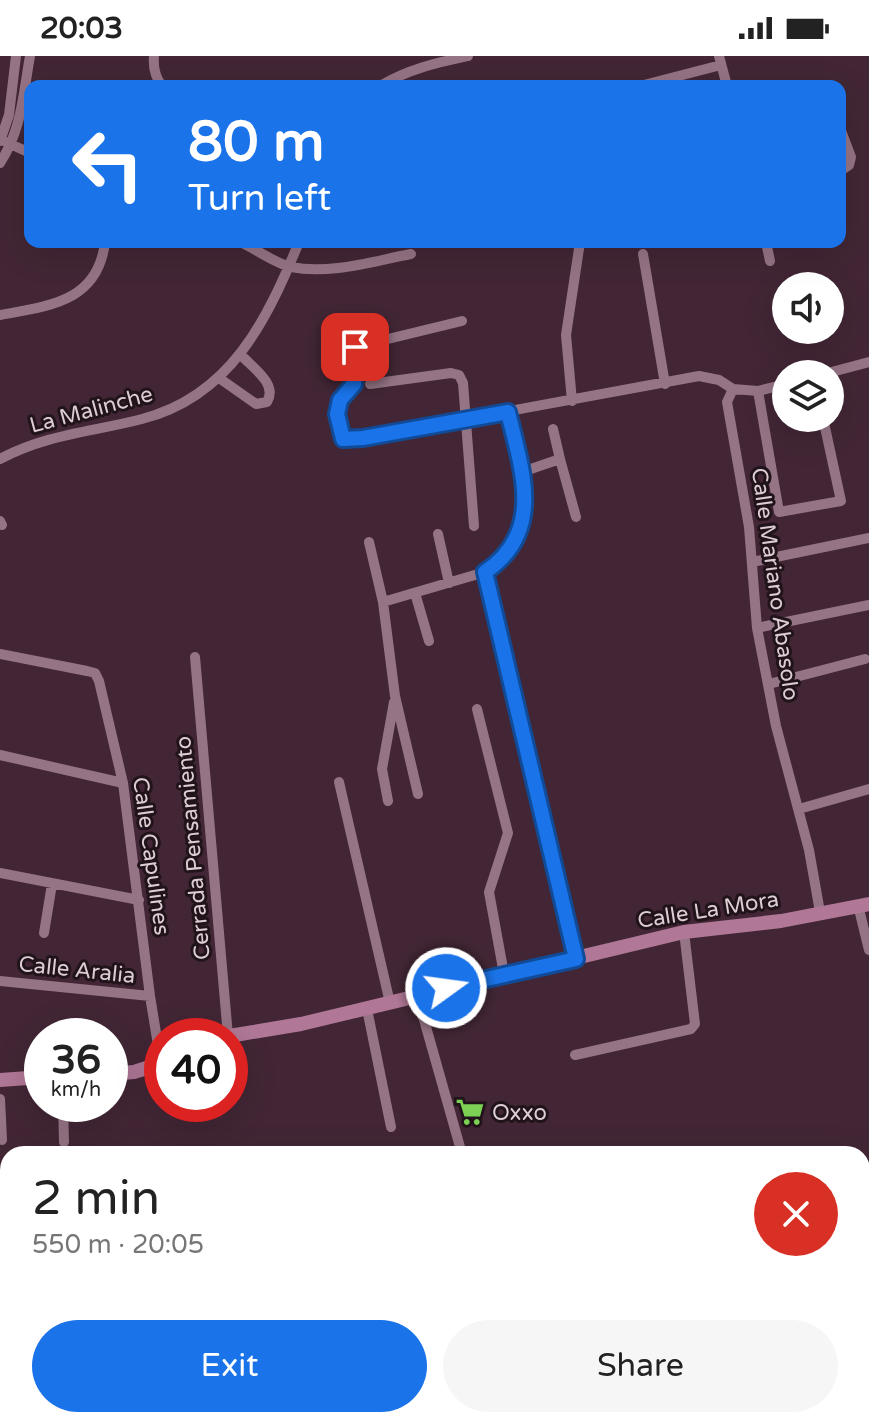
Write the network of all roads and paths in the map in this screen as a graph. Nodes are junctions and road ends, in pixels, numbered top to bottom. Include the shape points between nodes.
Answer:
1 (16, 56) edge
2 (30, 56) edge
3 (154, 56) edge
4 (468, 56) edge
5 (720, 60) edge
6 (26, 80) edge
7 (159, 80) edge
8 (393, 80) edge
9 (658, 80) edge
10 (725, 80) edge
11 (24, 97) edge
12 (5, 113) edge
13 (21, 117) junction
14 (0, 140) edge
15 (12, 144) junction
16 (846, 144) edge
17 (24, 150) edge
18 (0, 163) edge
19 (846, 167) edge
20 (103, 248) edge
21 (252, 248) edge
22 (296, 248) edge
23 (579, 248) edge
24 (767, 248) edge
25 (411, 254) dead end
26 (643, 254) dead end
27 (770, 261) dead end
28 (289, 266) junction
29 (0, 315) edge
30 (462, 321) dead end
31 (241, 355) junction
32 (869, 362) edge
33 (844, 369) edge
34 (219, 378) junction
35 (370, 384) dead end
36 (665, 384) junction
37 (772, 388) edge
38 (733, 389) junction
39 (758, 391) junction
40 (572, 401) junction
41 (508, 412) junction
42 (466, 420) junction
43 (553, 429) dead end
44 (826, 432) edge
45 (0, 459) edge
46 (560, 459) junction
47 (522, 472) junction
48 (576, 517) dead end
49 (474, 526) dead end
50 (438, 534) dead end
51 (869, 538) edge
52 (369, 542) dead end
53 (752, 562) junction
54 (485, 572) junction
55 (449, 583) junction
56 (415, 593) junction
57 (383, 602) junction
58 (869, 605) edge
59 (757, 628) junction
60 (429, 641) dead end
61 (0, 654) edge
62 (195, 657) dead end
63 (865, 659) dead end
64 (769, 684) junction
65 (395, 696) junction
66 (477, 709) dead end
67 (0, 755) edge
68 (339, 782) dead end
69 (123, 783) junction
70 (869, 789) edge
71 (418, 794) dead end
72 (388, 801) dead end
73 (799, 809) junction
74 (0, 873) edge
75 (52, 884) junction
76 (139, 900) junction
77 (864, 905) edge
78 (820, 912) junction
79 (684, 932) junction
80 (44, 933) dead end
81 (869, 950) edge
82 (576, 959) junction
83 (504, 974) junction
84 (0, 981) edge
85 (417, 995) junction
86 (150, 996) junction
87 (390, 1003) junction
88 (367, 1009) junction
89 (154, 1018) edge
90 (226, 1018) edge
91 (248, 1033) edge
92 (575, 1055) dead end
93 (24, 1078) edge
94 (0, 1080) edge
95 (0, 1099) edge
96 (63, 1122) edge
97 (391, 1127) dead end
98 (2, 1140) dead end
99 (64, 1142) dead end
100 (460, 1146) edge

1 - 12 street
2 - 6 street
3 - 7 street
4 - 8 street via 423,66
5 - 9 street
5 - 10 street
11 - 13 street
12 - 13 street
12 - 14 street
13 - 15 street
14 - 15 street
15 - 17 street
15 - 18 street
16 - 19 street via 851,157
20 - 29 street via 96,274 77,293 46,307
21 - 28 street
22 - 28 street, La Malinche
23 - 40 street via 566,335
24 - 27 street
25 - 28 street via 342,267
26 - 36 street
28 - 31 street, La Malinche
30 - 42 street via 355,347 354,384 340,400 337,414 346,440
31 - 34 street, La Malinche
31 - 34 street via 270,386 267,402 256,404
32 - 33 street
34 - 45 street, La Malinche via 143,419 76,431
35 - 42 street via 459,375
36 - 38 street via 699,376
36 - 40 street
37 - 39 street
38 - 39 street
38 - 53 street, Calle Mariano Abasolo via 727,402
39 - 44 street via 779,512 841,501
40 - 41 street
41 - 42 street
41 - 47 street
42 - 49 street
43 - 46 street
46 - 47 street
46 - 48 street
47 - 54 street via 524,516 516,541
50 - 55 street
51 - 53 street
52 - 57 street
53 - 59 street, Calle Mariano Abasolo
54 - 55 street
54 - 82 street
55 - 56 street
56 - 57 street
56 - 60 street
57 - 65 street
58 - 59 street
59 - 64 street, Calle Mariano Abasolo
61 - 69 street, Calle Capulines via 95,673
62 - 90 street, Cerrada Pensamiento
63 - 64 street
64 - 73 street, Calle Mariano Abasolo
65 - 71 street
65 - 72 street via 382,769
66 - 83 street via 508,833 489,892
67 - 69 street
68 - 87 street
69 - 76 street, Calle Capulines
70 - 73 street
73 - 78 street, Calle Mariano Abasolo
74 - 75 street
75 - 76 street
75 - 80 street
76 - 86 street, Calle Capulines
77 - 78 street, Calle La Mora
77 - 81 street
78 - 79 street, Calle La Mora
79 - 82 street, Calle La Mora
79 - 92 street via 695,1024 691,1029
82 - 83 street, Calle La Mora
83 - 85 street, Calle La Mora
84 - 86 street, Calle Aralia
85 - 87 street, Calle La Mora
85 - 100 street
86 - 89 street, Calle Capulines
87 - 88 street, Calle La Mora
88 - 91 street, Calle La Mora
88 - 97 street
93 - 94 street
95 - 98 street
96 - 99 street

